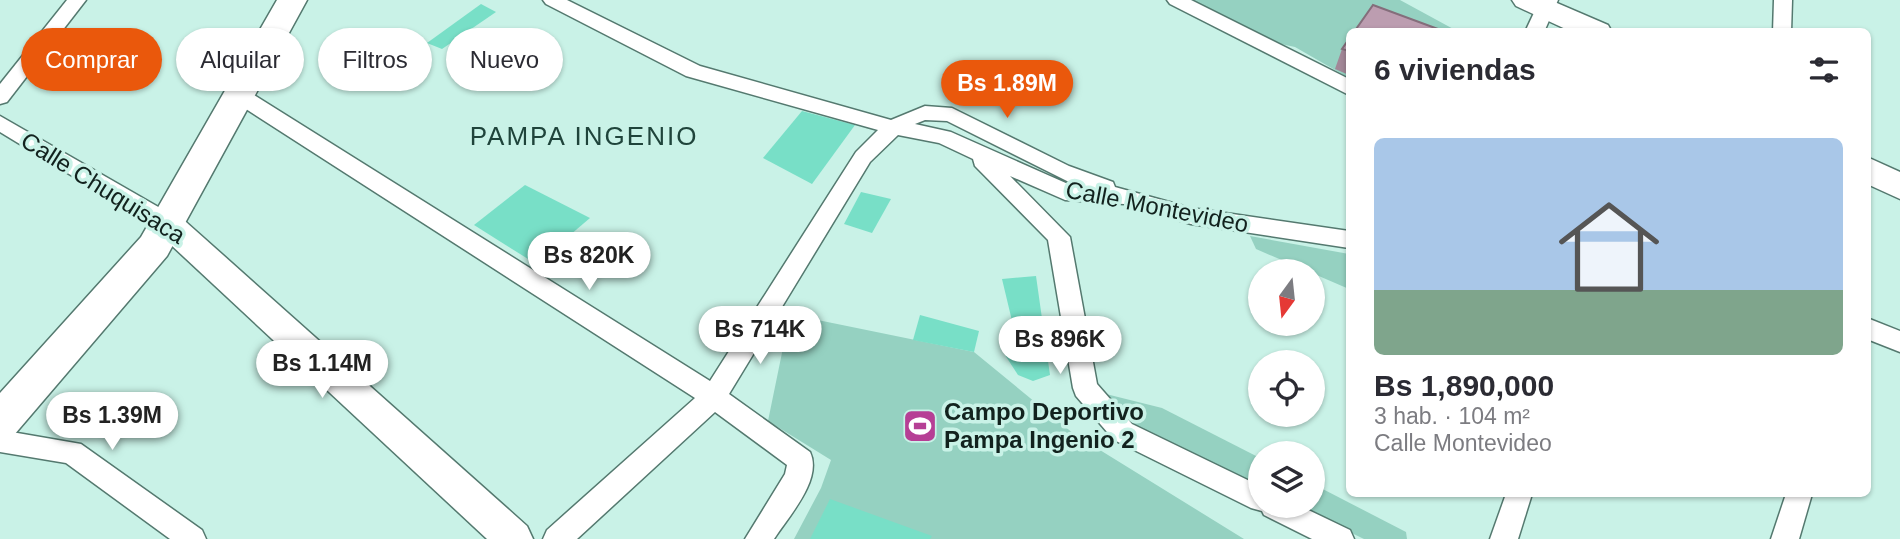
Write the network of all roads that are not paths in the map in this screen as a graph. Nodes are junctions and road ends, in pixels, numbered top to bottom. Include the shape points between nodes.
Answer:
1 (77, 0) edge
2 (88, 0) edge
3 (292, 0) edge
4 (552, 0) edge
5 (1176, 0) edge
6 (1783, 0) edge
7 (1538, 10) edge
8 (1587, 28) edge
9 (1782, 28) edge
10 (1346, 86) edge
11 (239, 95) junction
12 (0, 97) edge
13 (0, 123) edge
14 (892, 127) junction
15 (970, 149) junction
16 (1871, 171) edge
17 (1900, 187) edge
18 (1124, 196) junction
19 (166, 222) junction
20 (1346, 239) edge
21 (1871, 330) edge
22 (1900, 342) edge
23 (714, 397) junction
24 (0, 422) edge
25 (0, 441) edge
26 (1248, 493) edge
27 (1518, 497) edge
28 (1798, 497) edge
29 (1297, 518) edge
30 (192, 539) edge
31 (514, 539) edge
32 (557, 539) edge
33 (760, 539) edge
34 (1340, 539) edge
35 (1504, 539) edge
36 (1785, 539) edge

1 - 2 street
1 - 12 street
3 - 11 highway
4 - 14 street, Calle Montevideo via 693,71
5 - 10 street
6 - 9 street
7 - 8 main road
11 - 19 highway
11 - 23 street
13 - 19 street, Calle Chuquisaca
14 - 15 street, Calle Montevideo via 944,137
14 - 18 street via 912,115 952,114 1062,171
14 - 23 street via 863,157
15 - 18 street, Calle Montevideo via 1065,192
15 - 26 street via 1059,237 1085,388 1123,432
16 - 17 main road
18 - 20 street, Calle Montevideo via 1191,216
19 - 24 highway via 154,246
19 - 31 main road, Calle Chuquisaca
21 - 22 street
23 - 32 street
23 - 33 street via 800,460 798,478
25 - 30 street via 72,452
27 - 35 street
28 - 36 street
29 - 34 street

